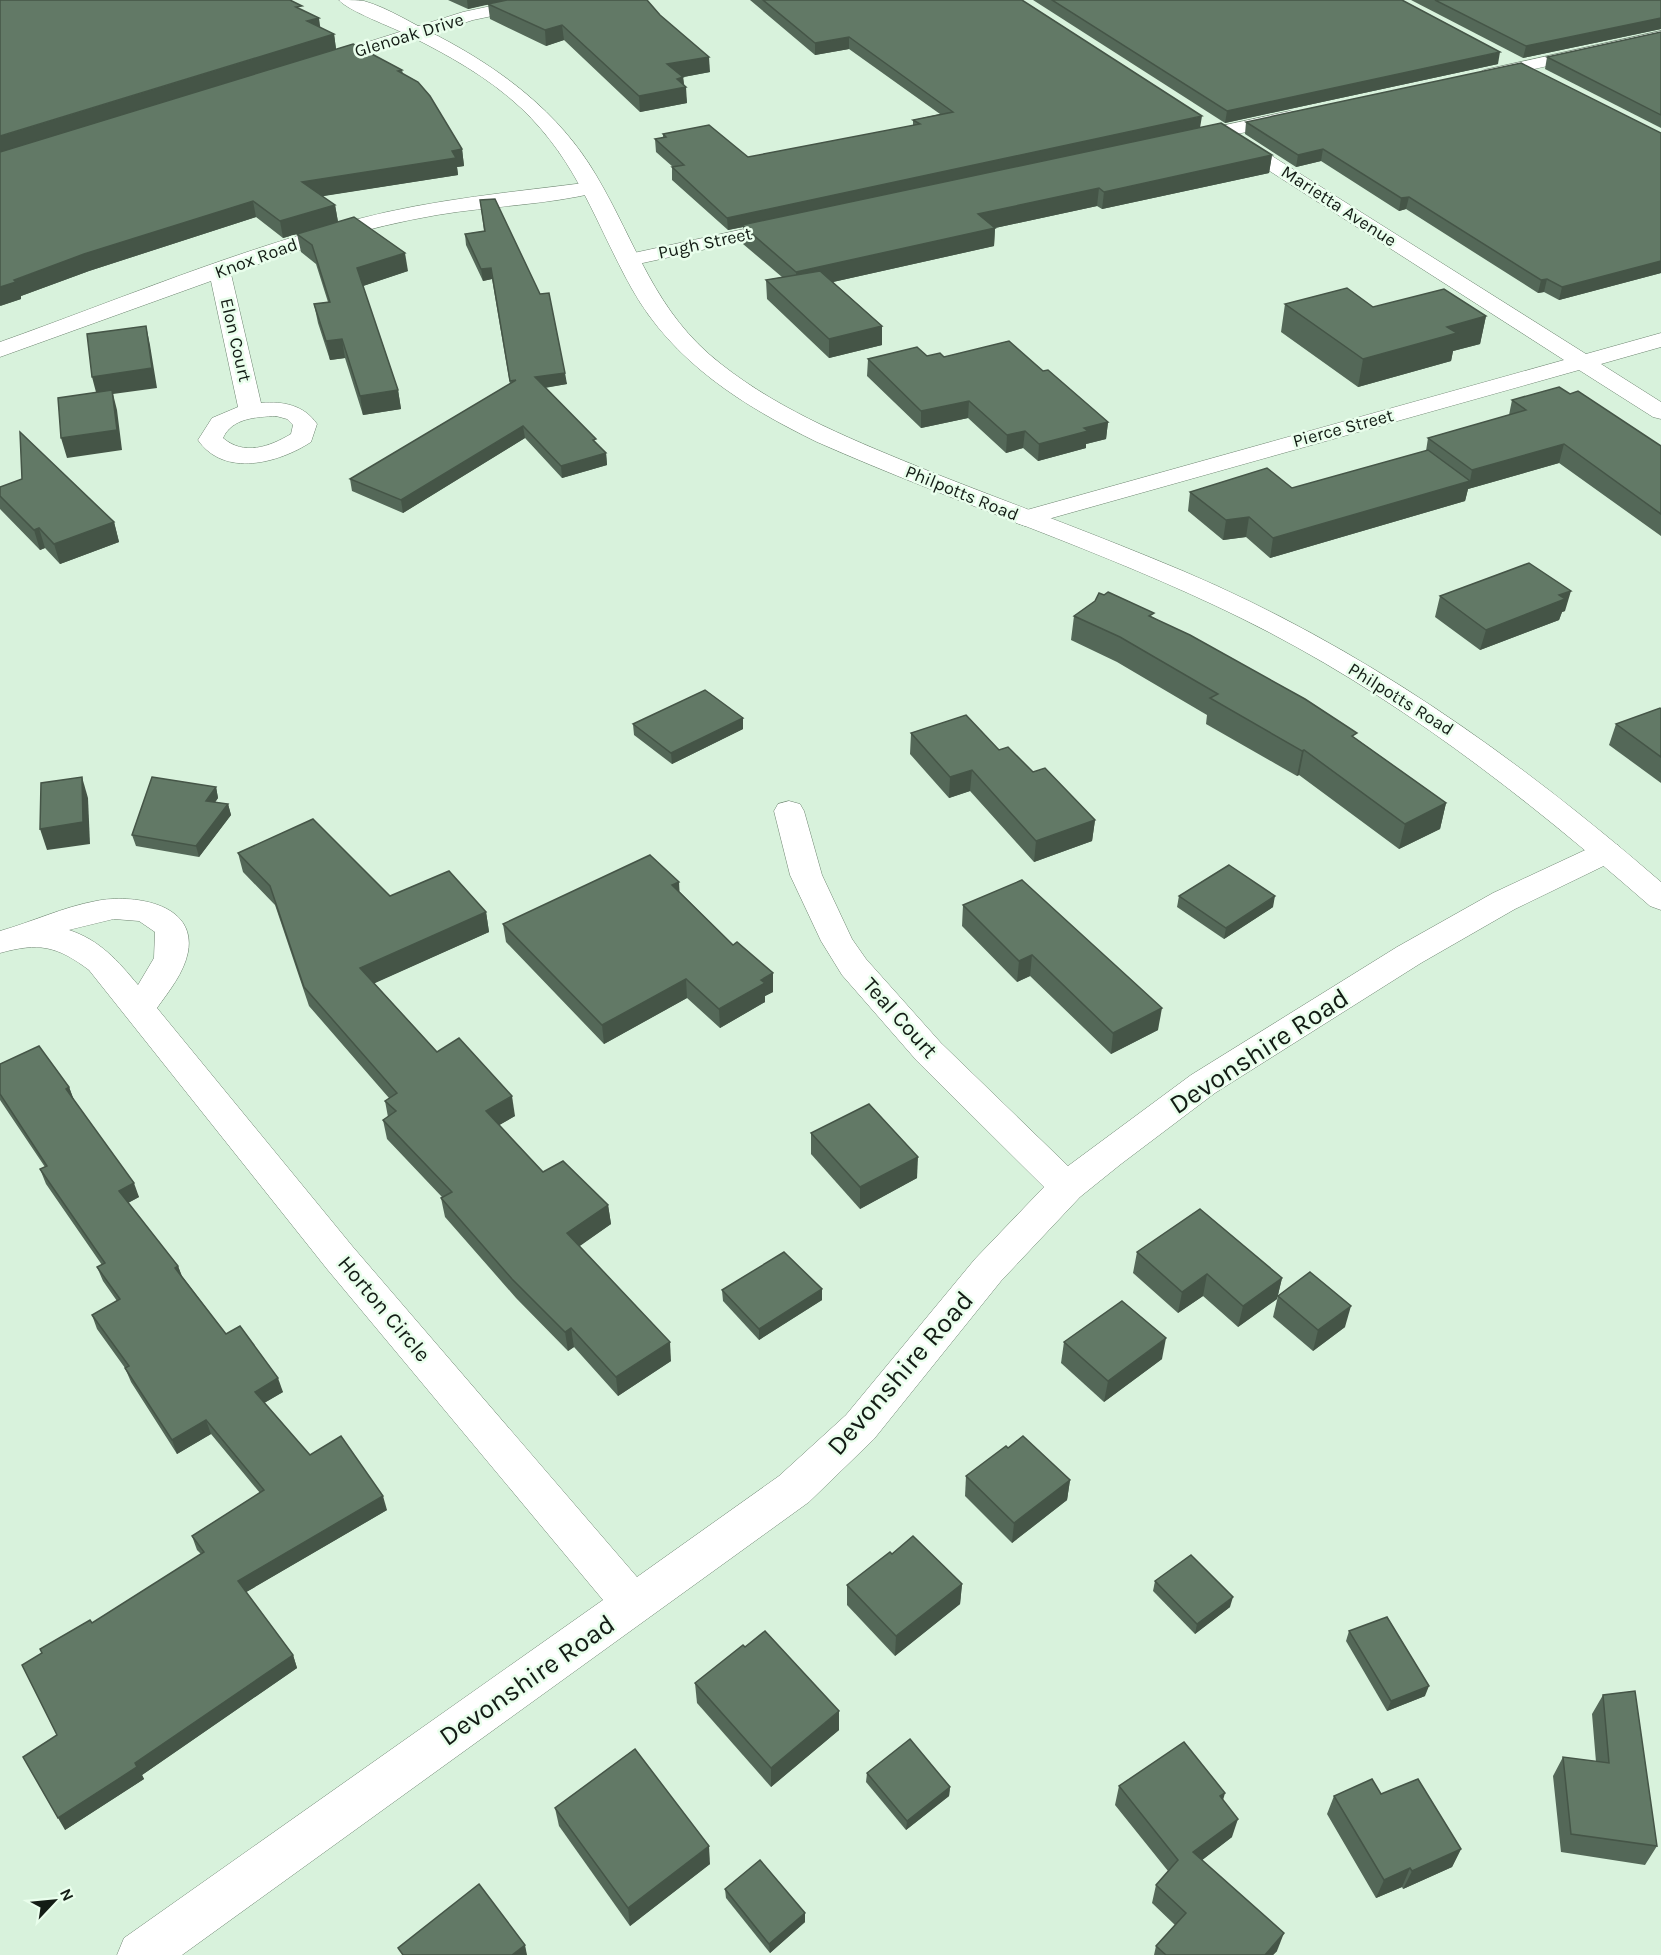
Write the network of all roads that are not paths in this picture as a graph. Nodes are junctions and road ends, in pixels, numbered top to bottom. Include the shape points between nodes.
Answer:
1 (348, 0) edge
2 (544, 0) edge
3 (417, 32) junction
4 (1661, 36) edge
5 (1492, 51) edge
6 (1521, 66) junction
7 (304, 68) edge
8 (1464, 79) edge
9 (1551, 82) edge
10 (1314, 112) edge
11 (1202, 119) edge
12 (1222, 132) junction
13 (1175, 142) edge
14 (592, 188) junction
15 (802, 223) edge
16 (629, 260) junction
17 (220, 271) junction
18 (1661, 340) edge
19 (0, 350) edge
20 (1583, 362) junction
21 (251, 410) dead end
22 (1661, 412) edge
23 (1025, 518) junction
24 (789, 811) dead end
25 (1607, 852) junction
26 (1661, 899) edge
27 (12, 938) edge
28 (139, 1010) junction
29 (1067, 1187) junction
30 (633, 1604) junction
31 (141, 1955) edge

1 - 3 street, Philpotts Road
2 - 3 street, Glenoak Drive
3 - 7 street, Glenoak Drive
3 - 14 street, Philpotts Road via 480,66 542,117
4 - 6 street
5 - 6 street
6 - 8 street
6 - 9 street
10 - 12 street
11 - 12 street, Marietta Avenue
12 - 13 street
12 - 20 street, Marietta Avenue
14 - 16 street, Philpotts Road
14 - 17 street, Knox Road via 436,209 363,224
15 - 16 street, Pugh Street
16 - 23 street, Philpotts Road via 653,305 675,335 737,387 852,449
17 - 19 street, Knox Road
17 - 21 street, Elon Court
18 - 20 street, Pierce Street
20 - 22 street, Marietta Avenue
20 - 23 street, Pierce Street
23 - 25 street, Philpotts Road via 1190,584 1269,622 1398,695 1467,741
24 - 29 street, Teal Court via 806,875 837,941 854,967 929,1052
25 - 26 street, Philpotts Road
25 - 29 street, Devonshire Road via 1504,901 1409,955 1203,1084
27 - 28 street, Horton Circle via 80,945 101,962
27 - 28 street, Horton Circle via 114,909 151,912 167,923 173,937 170,959
28 - 30 street, Horton Circle via 340,1258
29 - 30 street, Devonshire Road via 988,1270 860,1427 794,1489
30 - 31 street, Devonshire Road

